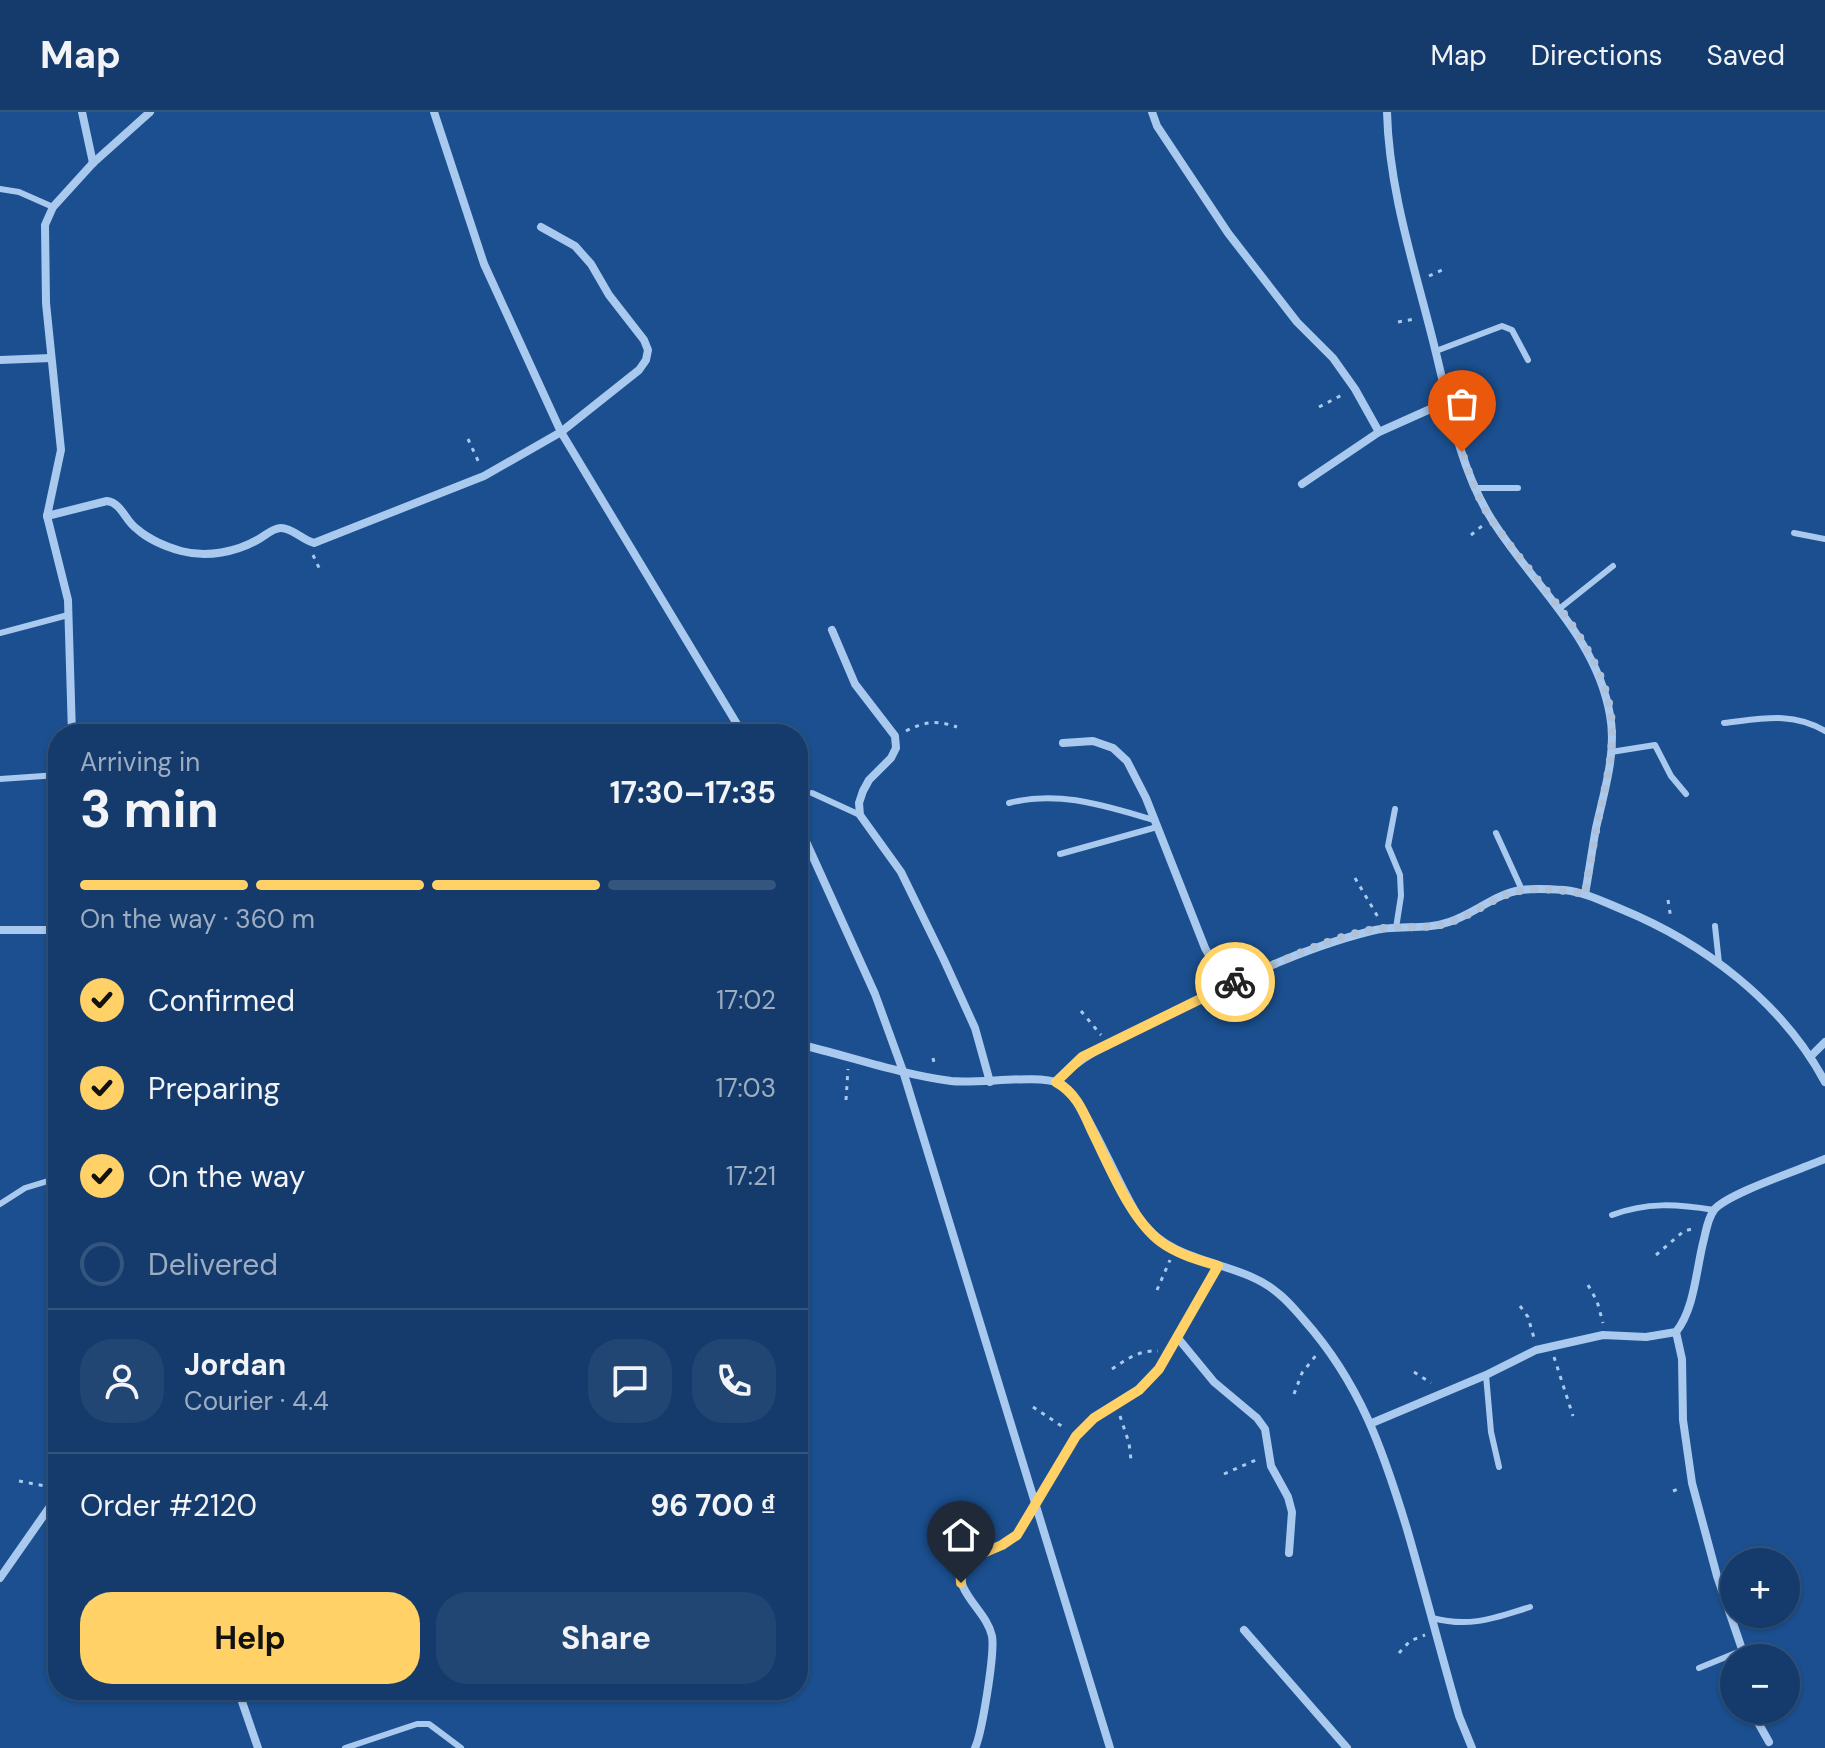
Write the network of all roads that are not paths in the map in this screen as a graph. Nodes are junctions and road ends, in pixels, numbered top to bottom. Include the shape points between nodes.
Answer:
1 (82, 112) edge
2 (150, 112) edge
3 (434, 112) edge
4 (1152, 112) edge
5 (1387, 112) edge
6 (93, 163) junction
7 (0, 189) edge
8 (53, 207) junction
9 (541, 227) dead end
10 (1436, 351) junction
11 (51, 358) junction
12 (0, 360) edge
13 (1528, 360) dead end
14 (1446, 402) junction
15 (561, 432) junction
16 (1379, 432) junction
17 (1302, 484) dead end
18 (1474, 488) junction
19 (1518, 488) dead end
20 (47, 516) junction
21 (1794, 533) dead end
22 (1825, 539) edge
23 (1613, 566) dead end
24 (1559, 609) junction
25 (68, 615) junction
26 (832, 630) dead end
27 (0, 633) edge
28 (1724, 723) dead end
29 (72, 724) edge
30 (737, 724) edge
31 (1825, 731) edge
32 (1063, 743) dead end
33 (1611, 752) junction
34 (48, 776) edge
35 (0, 779) edge
36 (812, 793) dead end
37 (1686, 794) dead end
38 (1009, 803) dead end
39 (1395, 809) dead end
40 (860, 815) junction
41 (1155, 824) junction
42 (1496, 833) dead end
43 (808, 846) edge
44 (1060, 854) dead end
45 (1522, 890) junction
46 (1585, 894) junction
47 (1715, 926) dead end
48 (1396, 928) junction
49 (0, 930) edge
50 (48, 930) edge
51 (1719, 963) junction
52 (1226, 985) junction
53 (1825, 1042) edge
54 (808, 1047) edge
55 (1811, 1056) junction
56 (903, 1071) junction
57 (990, 1082) junction
58 (1056, 1082) junction
59 (1825, 1082) edge
60 (1825, 1159) edge
61 (48, 1181) edge
62 (0, 1204) edge
63 (1714, 1210) junction
64 (1612, 1215) dead end
65 (1218, 1266) junction
66 (1676, 1332) junction
67 (1177, 1337) junction
68 (1486, 1375) junction
69 (1372, 1423) junction
70 (1499, 1467) dead end
71 (1034, 1505) junction
72 (48, 1509) edge
73 (1289, 1553) dead end
74 (2, 1571) edge
75 (1530, 1607) dead end
76 (1432, 1618) junction
77 (1244, 1630) dead end
78 (1741, 1644) edge
79 (1720, 1661) edge
80 (1699, 1668) dead end
81 (241, 1700) edge
82 (1759, 1724) edge
83 (1769, 1742) dead end
84 (258, 1748) edge
85 (345, 1748) edge
86 (461, 1748) edge
87 (975, 1748) edge
88 (1110, 1748) edge
89 (1347, 1748) edge
90 (1471, 1748) edge

1 - 6 street
2 - 6 street
3 - 15 street via 484,264
4 - 16 street via 1228,233 1297,322 1333,358
5 - 10 street via 1389,153 1408,246
6 - 8 street
7 - 8 lane
8 - 11 street via 43,243
9 - 15 street via 575,246 591,264 648,350 639,370
10 - 13 lane via 1502,326 1512,330
10 - 14 street
11 - 12 street
11 - 20 street via 61,450
14 - 16 street
14 - 18 street
15 - 20 street via 484,476 323,541 306,541 284,527 230,551 205,554 181,551 139,532 113,501
15 - 30 street
16 - 17 street
18 - 19 lane
18 - 24 street via 1490,518
20 - 25 street
21 - 22 lane
23 - 24 lane
24 - 33 street via 1605,691
25 - 27 lane
25 - 29 street
26 - 40 street via 855,684 895,736 891,758 863,791
28 - 31 lane via 1793,717
32 - 41 street via 1093,741 1113,748 1137,778
33 - 37 lane via 1655,745
33 - 46 street
34 - 35 lane
36 - 40 lane
38 - 41 lane via 1066,798
39 - 48 lane via 1388,846 1400,875
40 - 57 street via 901,872 944,960 975,1028
41 - 44 lane
41 - 52 street via 1205,948
42 - 45 lane
43 - 56 street via 875,994
45 - 46 street
45 - 48 street via 1448,923
46 - 51 street via 1662,928
47 - 51 lane
48 - 52 street via 1330,941
49 - 50 street
51 - 55 street via 1753,990
52 - 58 street via 1082,1057
53 - 55 street
54 - 56 street
55 - 59 street
56 - 57 street
56 - 71 street
57 - 58 street
58 - 65 street via 1076,1097 1142,1222 1174,1250
60 - 63 street
61 - 62 lane
63 - 64 lane via 1653,1204
63 - 66 street via 1692,1298
65 - 67 street
65 - 69 street via 1260,1279 1281,1295 1345,1373
66 - 68 street via 1603,1335 1550,1346
66 - 78 street via 1692,1483
67 - 71 street via 1159,1369 1139,1390 1076,1436
67 - 73 street via 1214,1382 1257,1418 1268,1437 1271,1466 1292,1512
68 - 69 street
68 - 70 lane
69 - 76 street
71 - 87 street via 1017,1535 960,1563 961,1583 992,1637 983,1726
71 - 88 street
72 - 74 street
75 - 76 lane via 1482,1623
76 - 90 street
77 - 89 street
79 - 80 lane
81 - 84 street
82 - 83 street
85 - 86 lane via 417,1724 429,1724

